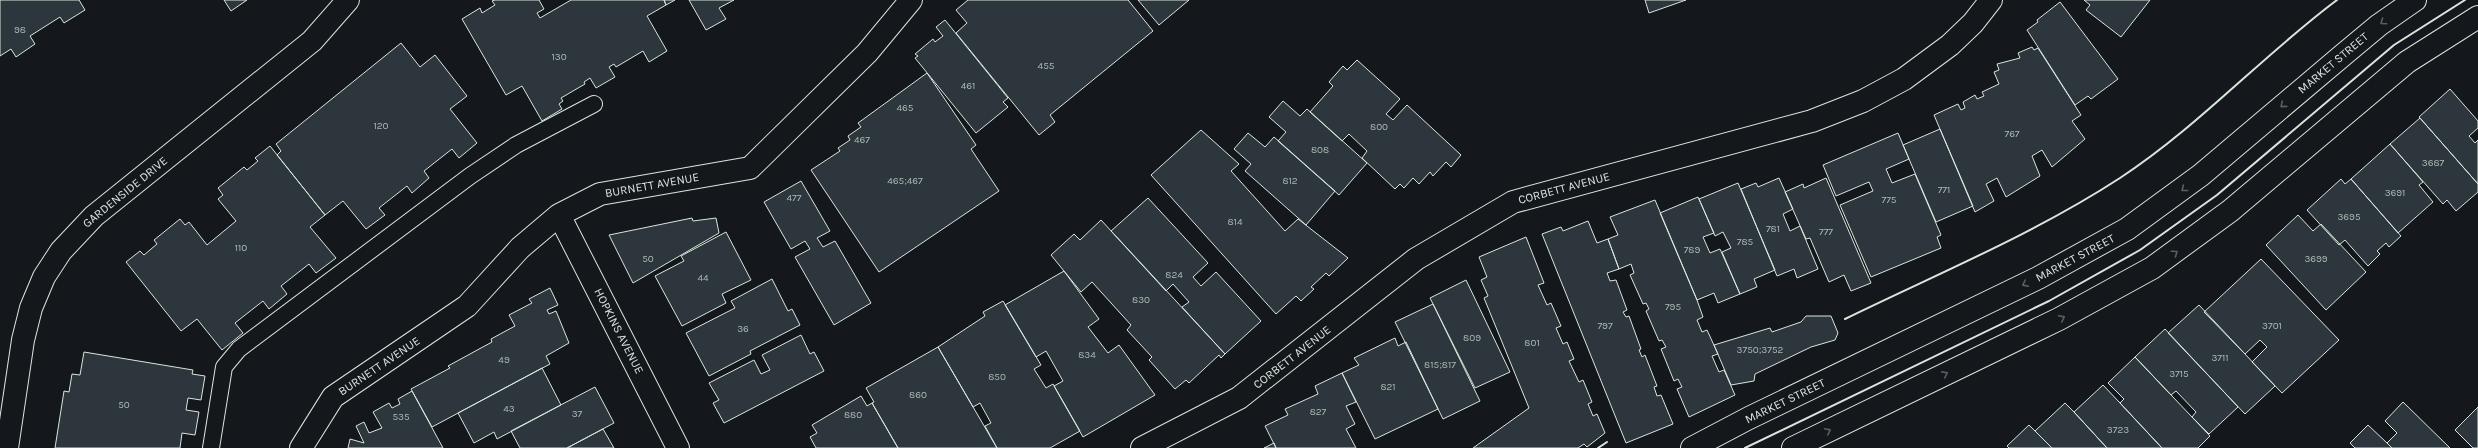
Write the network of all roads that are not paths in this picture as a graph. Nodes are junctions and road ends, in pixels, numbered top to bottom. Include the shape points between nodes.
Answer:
1 (348, 0) edge
2 (910, 0) edge
3 (1991, 0) edge
4 (2415, 0) edge
5 (2478, 17) edge
6 (594, 104) dead end
7 (559, 215) junction
8 (7, 448) edge
9 (211, 448) edge
10 (301, 448) edge
11 (678, 448) edge
12 (1142, 448) edge
13 (1692, 448) edge
14 (1793, 448) edge

1 - 8 street, GARDENSIDE DRIVE via 312,41 94,216 61,251 44,277 29,314
2 - 7 street, BURNETT AVENUE via 867,53 750,168 600,194
3 - 12 street, CORBETT AVENUE via 1973,23 1950,45 1904,79 1863,101 1812,121 1513,202 1416,259 1239,398
4 -> 13 street, MARKET STREET via 2379,25 2201,175 2127,229 2038,278
14 -> 5 street via 2059,320 2152,268 2230,211 2407,62
6 - 9 lane via 516,145 470,176 239,350 224,367
7 - 10 street, BURNETT AVENUE via 520,248 467,306 333,398
7 - 11 street, HOPKINS AVENUE

